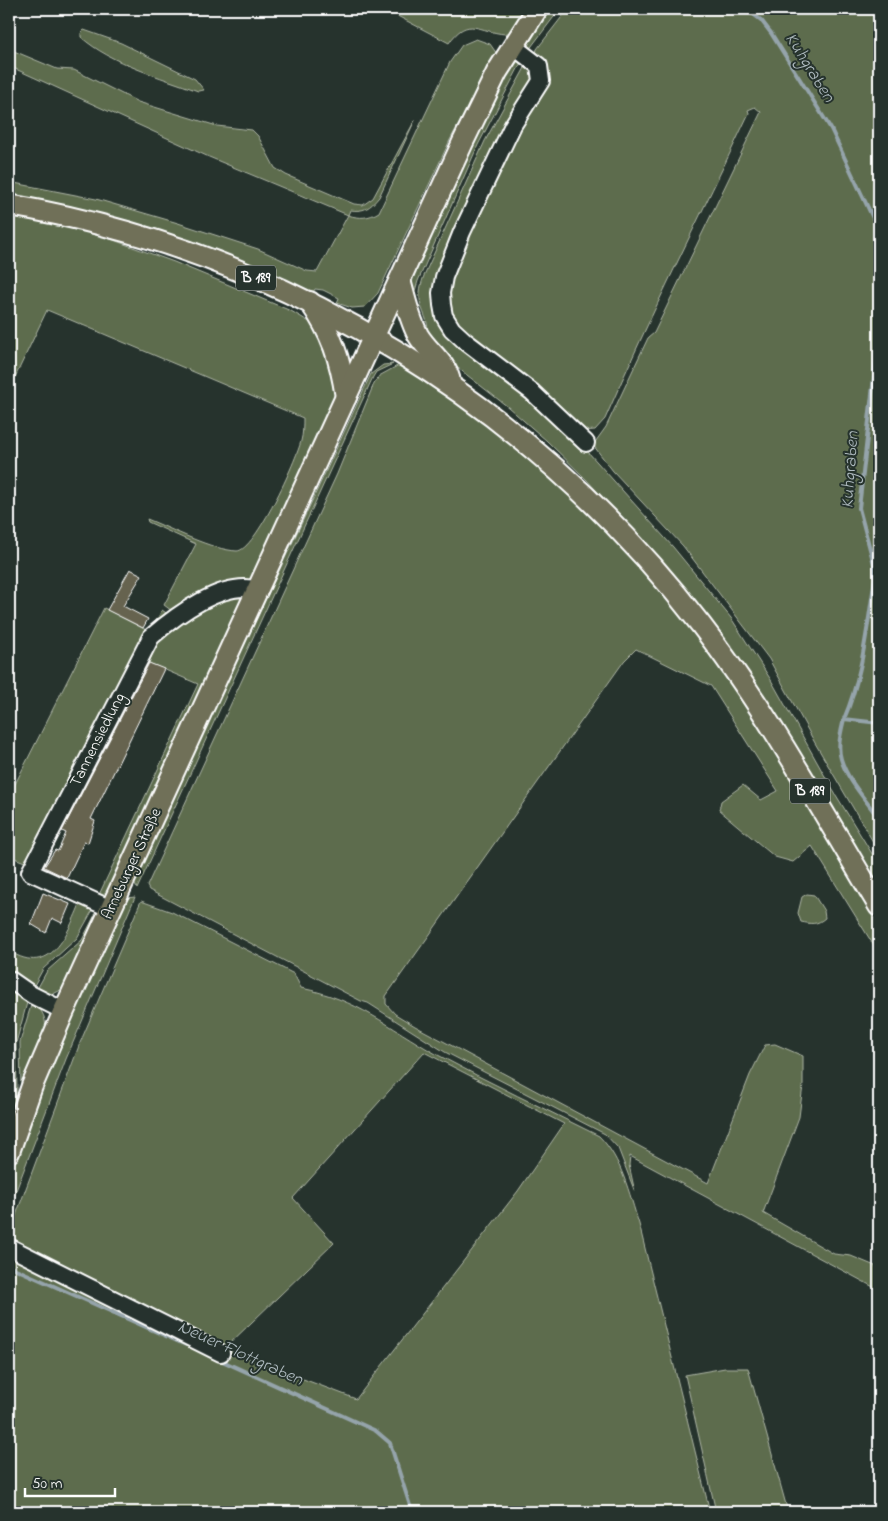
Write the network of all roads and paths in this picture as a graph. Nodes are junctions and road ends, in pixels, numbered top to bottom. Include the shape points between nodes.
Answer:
1 (538, 9) edge
2 (513, 46) junction
3 (9, 205) edge
4 (400, 280) junction
5 (310, 302) junction
6 (373, 336) junction
7 (450, 384) junction
8 (346, 397) junction
9 (586, 443) dead end
10 (260, 585) junction
11 (879, 906) edge
12 (111, 909) junction
13 (9, 979) edge
14 (64, 1011) junction
15 (9, 1152) edge
16 (9, 1248) edge
17 (221, 1353) dead end

1 - 2 main road, Arneburger Straße
2 - 4 main road, Arneburger Straße via 486,93
2 - 9 street via 539,66 541,81 513,125 462,232 444,277 441,293 444,316 464,341 532,392
3 - 5 main road, B 189 via 79,220 176,248 226,265
4 - 6 main road, Arneburger Straße
4 - 7 main road via 418,334 448,372
5 - 6 main road, B 189
5 - 8 main road via 335,346
6 - 7 main road, B 189
6 - 8 main road, Arneburger Straße
7 - 11 main road, B 189 via 556,468 610,519 666,581 703,627 752,699
8 - 10 main road, Arneburger Straße
10 - 12 main road, Arneburger Straße
10 - 12 street, Tannensiedlung via 237,587 216,594 151,637 30,872
12 - 14 main road, Arneburger Straße
13 - 14 street
14 - 15 main road, Arneburger Straße via 32,1086
16 - 17 street

